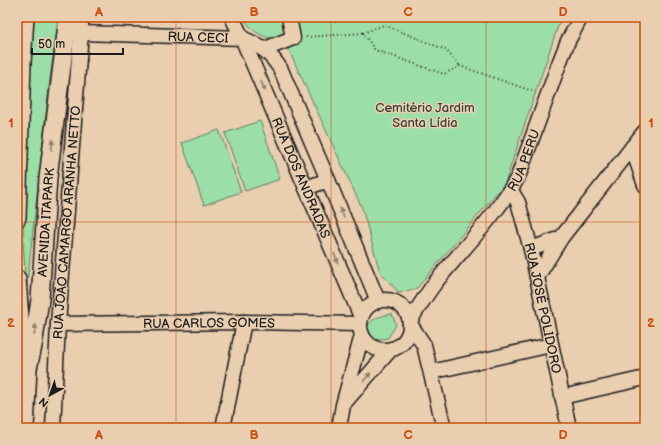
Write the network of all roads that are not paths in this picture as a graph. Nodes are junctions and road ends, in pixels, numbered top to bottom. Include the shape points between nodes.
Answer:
1 (25, 17) edge
2 (68, 17) edge
3 (81, 17) edge
4 (232, 17) edge
5 (289, 17) edge
6 (581, 17) edge
7 (81, 33) junction
8 (242, 38) junction
9 (265, 49) junction
10 (20, 63) edge
11 (255, 69) junction
12 (281, 70) junction
13 (645, 131) edge
14 (632, 147) junction
15 (328, 180) junction
16 (645, 185) edge
17 (306, 188) junction
18 (511, 191) junction
19 (17, 218) edge
20 (561, 238) junction
21 (531, 249) junction
22 (537, 277) junction
23 (17, 279) edge
24 (434, 284) junction
25 (378, 301) junction
26 (404, 308) junction
27 (244, 322) junction
28 (58, 324) junction
29 (361, 325) junction
30 (409, 327) junction
31 (551, 345) junction
32 (392, 349) junction
33 (28, 368) junction
34 (431, 372) junction
35 (645, 378) edge
36 (562, 397) junction
37 (344, 405) junction
38 (25, 428) edge
39 (53, 428) edge
40 (223, 428) edge
41 (339, 428) edge
42 (444, 428) edge
43 (569, 428) edge

1 - 10 main road
33 -> 2 main road, AVENIDA ITAPARK via 40,300 48,178
3 - 7 street, RUA JOÃO CAMARGO ARANHA NETTO
4 - 8 street, RUA DOS ANDRADAS
5 - 9 street via 293,38
6 - 18 street, RUA PERU via 568,41
7 - 8 street, RUA CECI
7 - 28 street, RUA JOÃO CAMARGO ARANHA NETTO
8 - 9 street, RUA DOS ANDRADAS
8 - 11 street, RUA DOS ANDRADAS
9 - 12 street, RUA DOS ANDRADAS
10 - 19 main road
11 - 12 street via 268,65
11 -> 17 street, RUA DOS ANDRADAS
12 - 15 street, RUA DOS ANDRADAS
13 - 14 street
14 - 16 street
14 - 20 street
15 - 17 street
25 -> 15 street, RUA DOS ANDRADAS
17 -> 29 street, RUA DOS ANDRADAS
18 - 21 street, RUA JOSÉ POLIDORO via 518,202
18 - 24 street, RUA PERU
20 - 21 street
20 - 22 street
21 - 22 street, RUA JOSÉ POLIDORO
22 - 31 street, RUA JOSÉ POLIDORO
23 - 33 main road
24 - 26 street, RUA PERU
24 - 30 street, RUA PERU
25 - 26 street via 392,301
25 - 29 street via 365,310
26 - 30 street via 408,314
27 - 28 street, RUA CARLOS GOMES
27 - 29 street, RUA CARLOS GOMES
27 - 40 street
28 - 39 street, RUA JOÃO CAMARGO ARANHA NETTO
29 - 32 street via 366,341 378,349
29 - 37 street
30 - 32 street via 398,347
30 - 34 street via 424,345
31 - 34 street
31 - 36 street, RUA JOSÉ POLIDORO
37 -> 32 street
33 - 38 main road, AVENIDA ITAPARK
34 - 42 street
35 - 36 street
36 - 43 street, RUA JOSÉ POLIDORO
37 - 41 street

